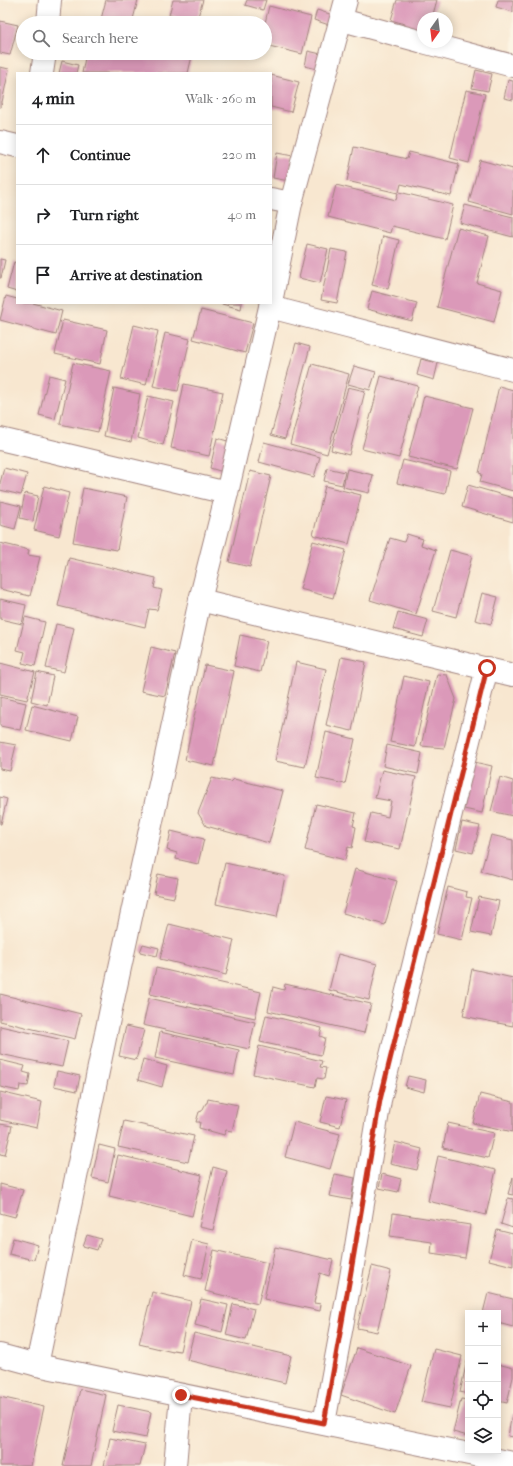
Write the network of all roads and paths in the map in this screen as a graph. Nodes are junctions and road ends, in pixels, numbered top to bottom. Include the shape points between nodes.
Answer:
1 (50, 0) edge
2 (344, 10) edge
3 (49, 16) edge
4 (417, 40) edge
5 (446, 48) edge
6 (44, 60) edge
7 (513, 66) edge
8 (42, 72) edge
9 (0, 142) edge
10 (16, 146) edge
11 (281, 201) edge
12 (272, 288) edge
13 (270, 304) edge
14 (270, 307) junction
15 (513, 370) edge
16 (0, 439) edge
17 (227, 493) junction
18 (200, 600) junction
19 (487, 668) junction
20 (513, 675) edge
21 (0, 1355) edge
22 (37, 1365) junction
23 (181, 1395) junction
24 (324, 1423) junction
25 (513, 1463) edge
26 (175, 1466) edge

1 - 3 street
2 - 4 street
2 - 11 street
5 - 7 street
6 - 8 street
9 - 10 street
11 - 12 street
13 - 14 street
14 - 15 street
14 - 17 street
16 - 17 street
17 - 18 street
18 - 19 street
18 - 22 street
19 - 20 street
19 - 24 street via 380,1100
21 - 22 street
22 - 23 street
23 - 24 street
23 - 26 street
24 - 25 street

